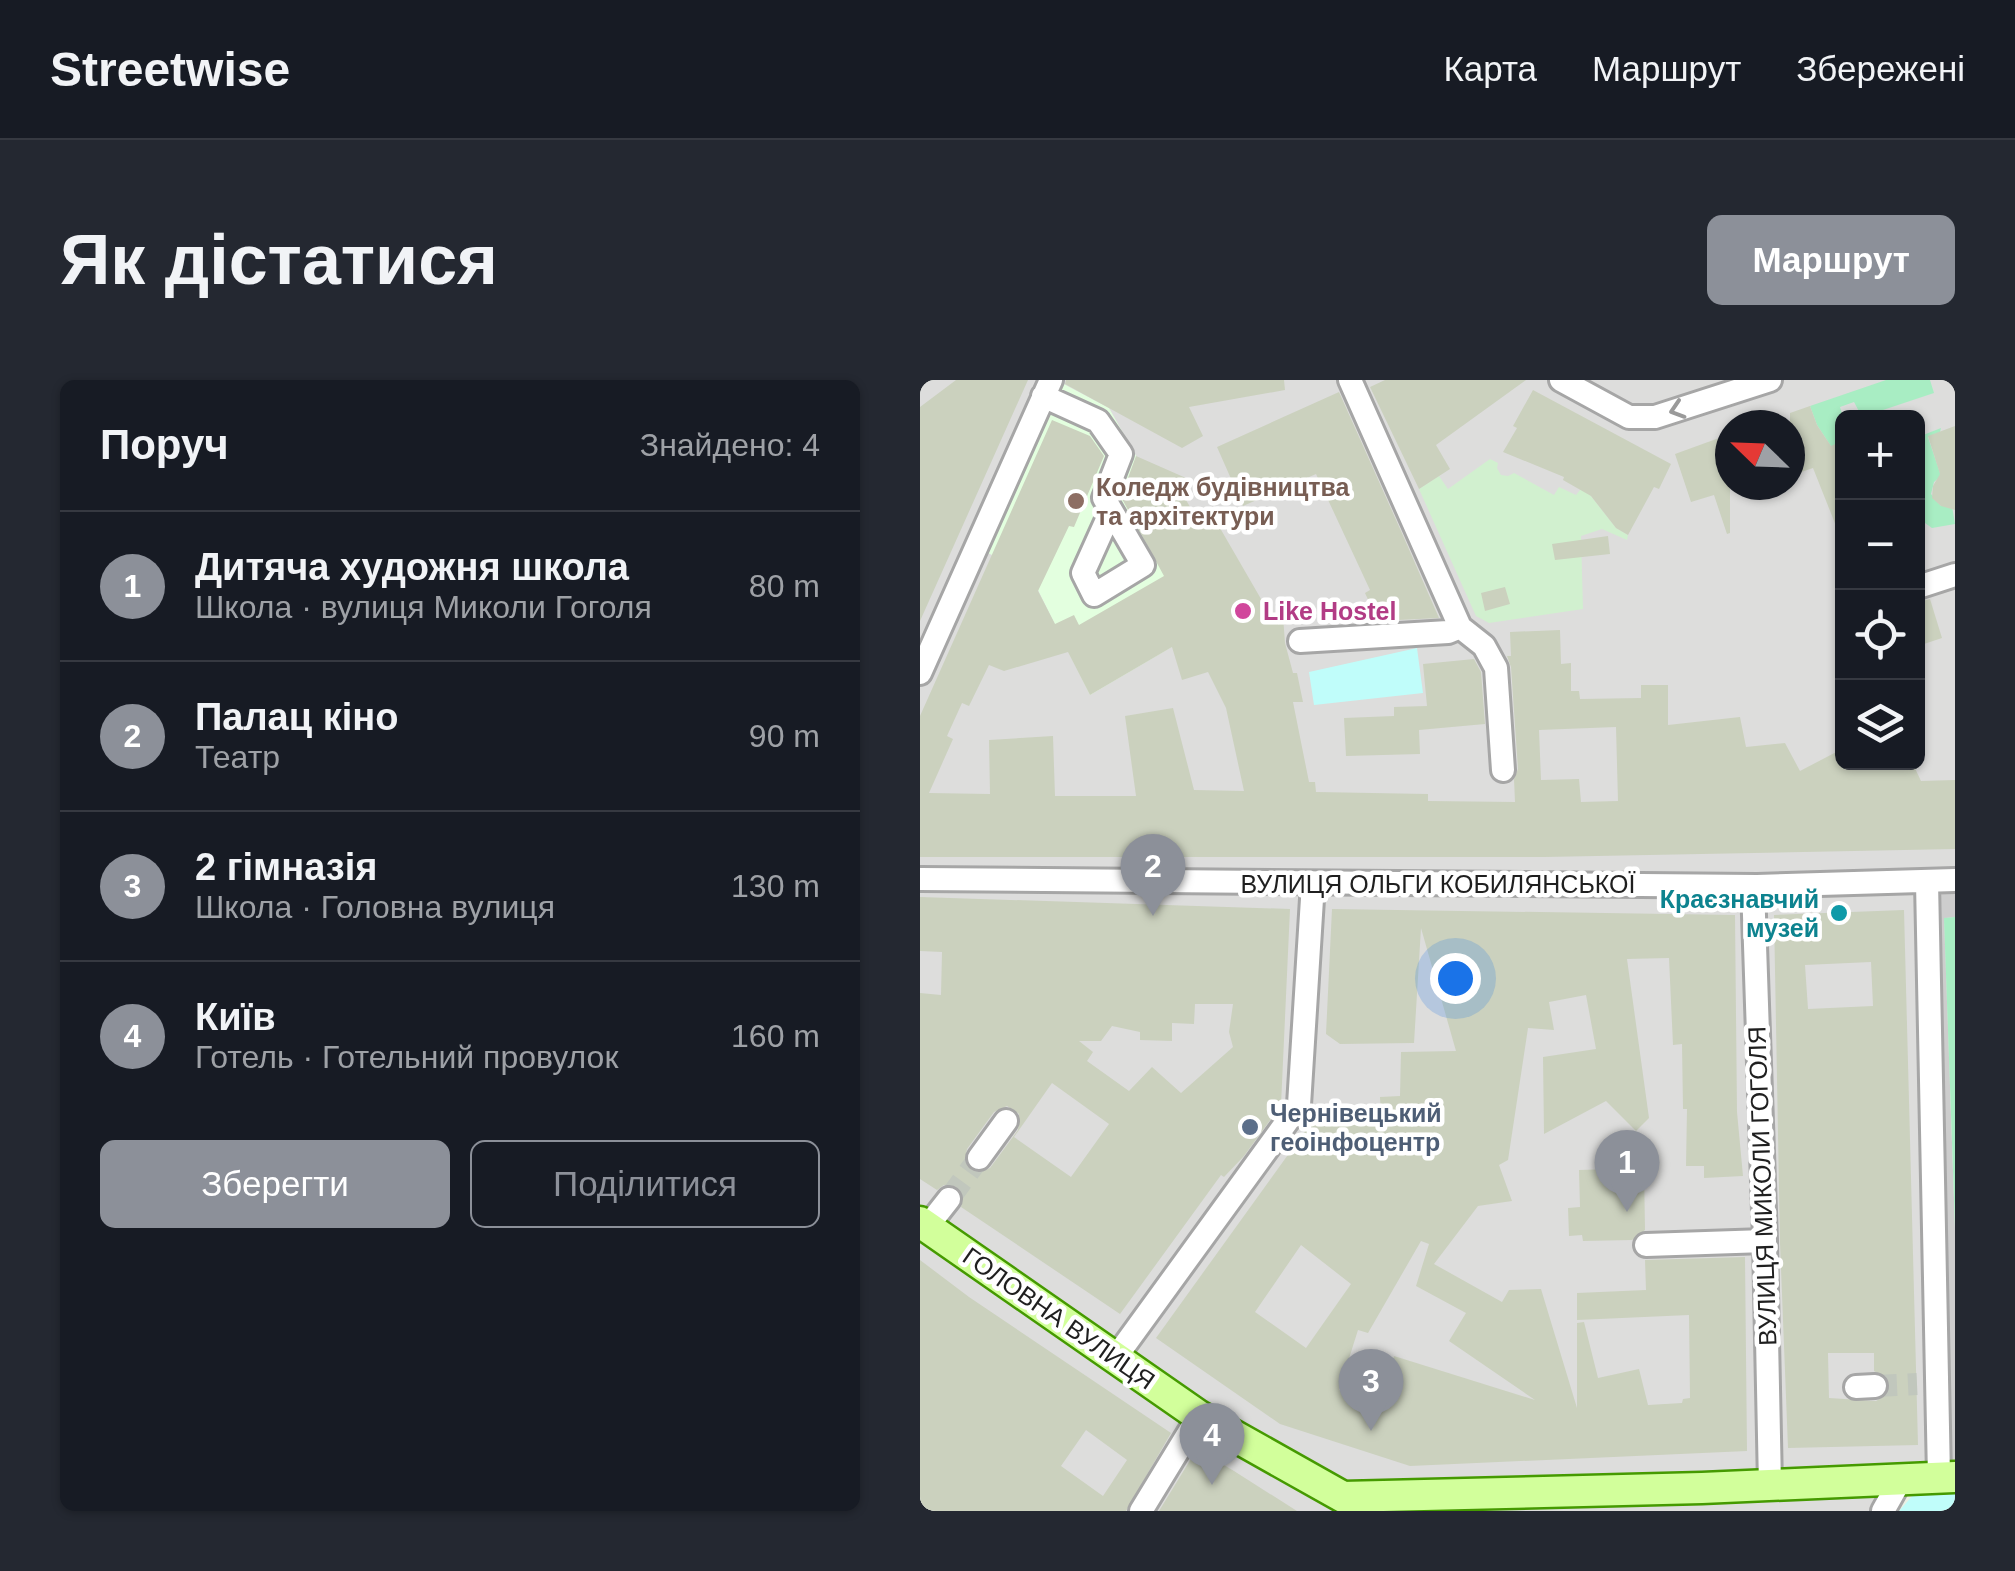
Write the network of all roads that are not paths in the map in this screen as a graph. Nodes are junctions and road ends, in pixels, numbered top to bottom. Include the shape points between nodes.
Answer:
1 (1350, 380) edge
2 (1561, 380) edge
3 (1770, 380) edge
4 (1047, 388) edge
5 (1112, 511) dead end
6 (1955, 575) edge
7 (1925, 586) edge
8 (1460, 627) junction
9 (1300, 641) dead end
10 (920, 673) edge
11 (1503, 770) dead end
12 (920, 878) edge
13 (1955, 880) edge
14 (1928, 882) junction
15 (1314, 883) junction
16 (1752, 886) junction
17 (1006, 1121) dead end
18 (979, 1158) tunnel mouth
19 (949, 1199) tunnel mouth
20 (924, 1225) edge
21 (1765, 1241) junction
22 (1646, 1245) dead end
23 (1116, 1358) junction
24 (1199, 1416) junction
25 (1947, 1477) edge
26 (1900, 1479) junction
27 (1770, 1485) junction
28 (1353, 1504) edge
29 (1142, 1511) edge
30 (1882, 1511) edge

1 - 8 street
3 -> 2 street via 1655,417 1629,416
4 - 5 street via 1098,421 1121,454 1104,498
4 - 10 street
6 - 7 street
8 - 9 street
8 - 11 street via 1484,646 1496,668
12 - 15 street, ВУЛИЦЯ ОЛЬГИ КОБИЛЯНСЬКОЇ
13 - 14 street, ВУЛИЦЯ ОЛЬГИ КОБИЛЯНСЬКОЇ
14 - 16 street, ВУЛИЦЯ ОЛЬГИ КОБИЛЯНСЬКОЇ
14 - 25 street via 1928,1384
15 - 16 street, ВУЛИЦЯ ОЛЬГИ КОБИЛЯНСЬКОЇ
15 - 23 street via 1300,1104
16 - 21 street, ВУЛИЦЯ МИКОЛИ ГОГОЛЯ
17 - 18 street
19 - 20 street
20 - 23 main road, ГОЛОВНА ВУЛИЦЯ
21 - 22 street
21 - 27 street, ВУЛИЦЯ МИКОЛИ ГОГОЛЯ
23 - 24 main road, ГОЛОВНА ВУЛИЦЯ
24 - 28 main road, ГОЛОВНА ВУЛИЦЯ
24 - 29 street
25 - 26 main road, ГОЛОВНА ВУЛИЦЯ
26 - 27 main road, ГОЛОВНА ВУЛИЦЯ
26 - 30 street
27 - 28 main road, ГОЛОВНА ВУЛИЦЯ

